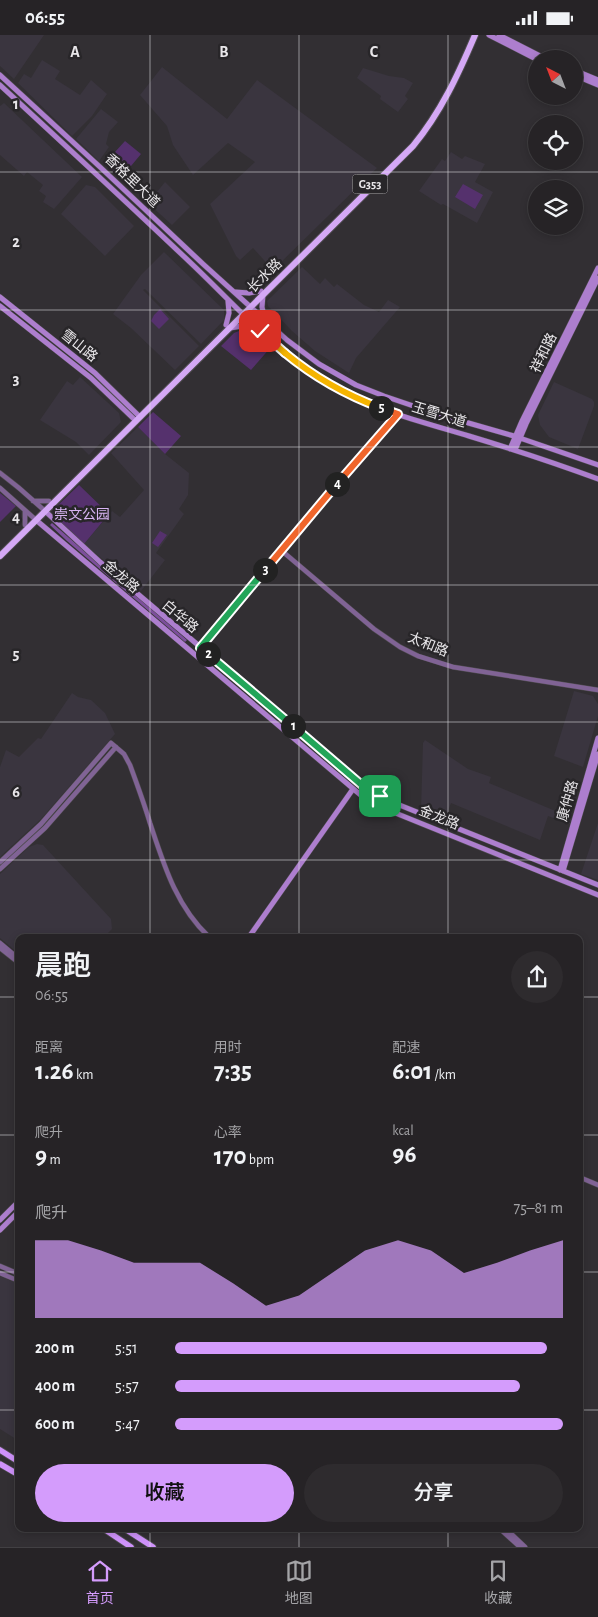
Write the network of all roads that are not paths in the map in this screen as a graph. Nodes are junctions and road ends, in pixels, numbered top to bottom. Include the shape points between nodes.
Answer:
1 (470, 35) edge
2 (475, 35) edge
3 (489, 35) edge
4 (499, 35) edge
5 (528, 50) edge
6 (528, 55) edge
7 (583, 74) edge
8 (0, 75) edge
9 (583, 79) edge
10 (598, 80) edge
11 (0, 85) edge
12 (598, 85) edge
13 (598, 268) edge
14 (598, 278) edge
15 (234, 292) junction
16 (262, 293) junction
17 (0, 297) edge
18 (228, 300) junction
19 (0, 306) edge
20 (249, 306) junction
21 (241, 313) junction
22 (266, 320) junction
23 (228, 326) junction
24 (257, 329) junction
25 (398, 414) junction
26 (137, 417) junction
27 (517, 437) junction
28 (513, 449) junction
29 (598, 465) edge
30 (0, 473) edge
31 (598, 479) edge
32 (0, 488) edge
33 (33, 501) junction
34 (50, 501) junction
35 (25, 510) junction
36 (43, 510) junction
37 (35, 518) junction
38 (25, 525) junction
39 (0, 550) edge
40 (282, 551) junction
41 (0, 556) edge
42 (200, 648) junction
43 (598, 690) edge
44 (598, 739) edge
45 (113, 745) junction
46 (598, 754) edge
47 (353, 789) junction
48 (429, 817) joint
49 (0, 862) edge
50 (0, 869) edge
51 (562, 871) junction
52 (598, 885) edge
53 (598, 895) edge
54 (206, 934) edge
55 (251, 934) edge
56 (0, 943) edge
57 (0, 947) edge
58 (15, 956) edge
59 (15, 960) edge
60 (583, 1179) edge
61 (598, 1185) edge
62 (15, 1205) edge
63 (15, 1215) edge
64 (0, 1220) edge
65 (0, 1230) edge
66 (0, 1266) edge
67 (15, 1272) edge
68 (0, 1273) edge
69 (15, 1279) edge
70 (0, 1450) edge
71 (15, 1459) edge
72 (0, 1463) edge
73 (15, 1472) edge
74 (108, 1532) edge
75 (130, 1532) edge
76 (504, 1532) edge
77 (509, 1532) edge
78 (131, 1547) edge
79 (153, 1547) edge
80 (520, 1547) edge
81 (525, 1547) edge

1 - 16 highway, 长水路 / G353 via 445,93 418,134
2 - 16 highway, 长水路 / G353 via 447,98 421,137
3 - 6 main road
4 - 5 main road
7 - 10 main road
8 - 15 main road, 香格里大道
9 - 12 main road
11 - 18 main road, 香格里大道
13 - 27 main road, 祥和路
14 - 27 main road, 祥和路
15 - 16 main road
15 - 20 main road, 香格里大道
16 - 20 highway, 长水路 / G353
16 - 22 main road
17 - 26 main road, 雪山路 via 89,369
18 - 21 main road, 香格里大道
18 - 23 main road
19 - 26 main road, 雪山路
20 - 21 highway, 长水路 / G353
20 - 22 main road, 玉雪大道
21 - 23 highway, 长水路 / G353
21 - 24 main road, 玉雪大道
22 - 27 main road, 玉雪大道 via 319,363 367,390
23 - 24 main road
23 - 26 highway, 长水路 / G353
24 - 25 main road, 玉雪大道 via 322,379 362,401
25 - 28 main road, 玉雪大道
25 - 40 street
26 - 34 highway, 长水路 / G353
26 - 36 highway, 长水路 / G353
27 - 28 main road, 祥和路
27 - 29 main road, 玉雪大道
28 - 31 main road, 玉雪大道
30 - 33 street
32 - 35 street
33 - 34 street
33 - 36 street
34 - 36 highway, 长水路 / G353
35 - 37 street
35 - 38 street
36 - 37 highway, 长水路 / G353
36 - 42 main road, 白华路
37 - 38 highway, 长水路 / G353
37 - 41 highway, 长水路 / G353
37 - 47 main road, 金龙路
38 - 39 highway, 长水路 / G353
40 - 42 street
40 - 43 street, 太和路 via 374,629 418,656 454,667
42 - 48 main road, 白华路 via 363,786
44 - 51 main road, 康仲路
45 - 49 street via 41,824
45 - 50 street via 45,828
45 - 54 street via 124,754 130,765 162,862 178,898
46 - 51 main road, 康仲路
47 - 53 main road, 金龙路 via 383,808
47 - 55 main road
48 - 51 main road, 金龙路
51 - 52 main road, 金龙路
56 - 58 street
57 - 59 street
60 - 61 street
62 - 64 main road
63 - 65 main road
66 - 67 street
68 - 69 street
70 - 71 main road
72 - 73 main road
74 - 78 main road
75 - 79 main road
76 - 80 street
77 - 81 street

